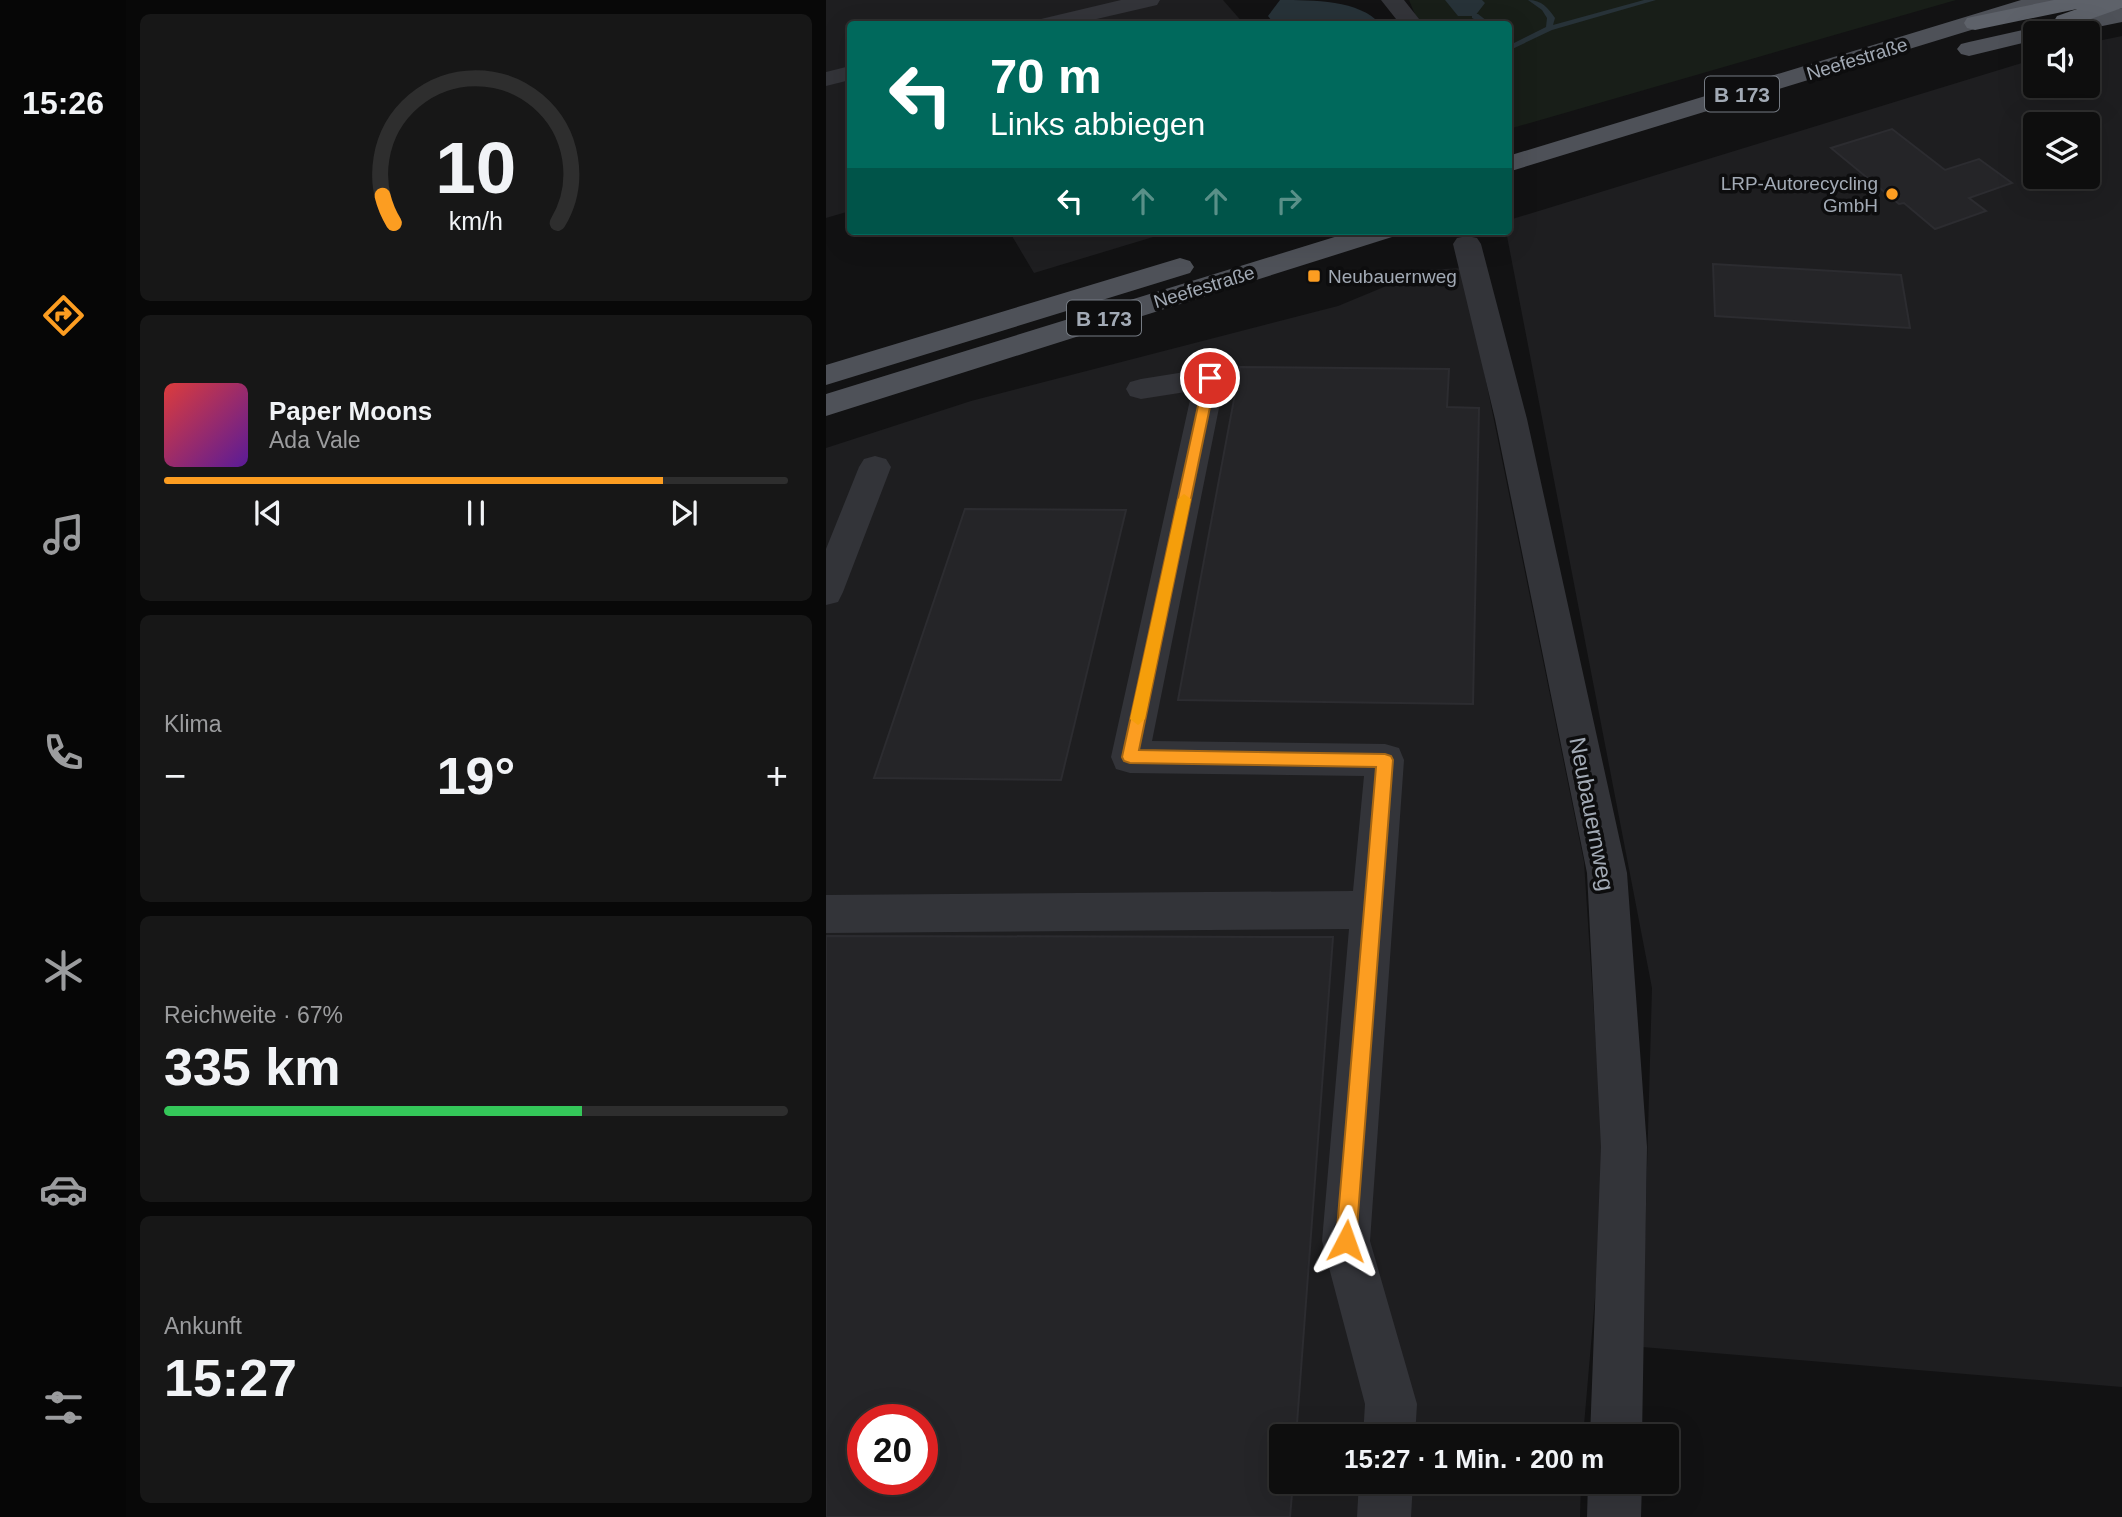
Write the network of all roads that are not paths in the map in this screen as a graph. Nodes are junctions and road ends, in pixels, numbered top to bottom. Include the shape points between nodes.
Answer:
1 (1149, 0) edge
2 (1392, 0) edge
3 (2045, 0) edge
4 (2087, 0) edge
5 (2122, 0) edge
6 (2122, 15) edge
7 (1062, 21) edge
8 (1410, 21) edge
9 (2066, 21) edge
10 (2094, 21) edge
11 (1975, 23) junction
12 (2023, 36) edge
13 (1945, 56) dead end
14 (847, 74) edge
15 (826, 79) edge
16 (1512, 163) edge
17 (1283, 235) edge
18 (1369, 235) edge
19 (1467, 244) dead end
20 (826, 375) edge
21 (1141, 390) dead end
22 (826, 405) edge
23 (874, 467) dead end
24 (826, 592) edge
25 (1372, 910) junction
26 (826, 914) edge
27 (1390, 1424) edge
28 (1616, 1424) edge
29 (1385, 1494) edge
30 (1615, 1494) edge
31 (1384, 1517) edge
32 (1614, 1517) edge

1 - 7 street
2 - 8 street
3 - 11 main road, B 173
4 - 11 highway, Neefestraße / B 173
5 - 9 highway
6 - 10 main road
11 - 16 main road, Neefestraße / B 173
12 - 13 main road
14 - 15 street
17 - 20 main road, Neefestraße / B 173
18 - 22 main road, Neefestraße / B 173
19 - 28 street, Neubauernweg via 1511,419 1607,873 1623,1147
21 - 25 street via 1210,378 1130,757 1385,760
23 - 24 street
25 - 26 street
25 - 27 street via 1346,1241 1391,1404
29 - 31 street
30 - 32 street

